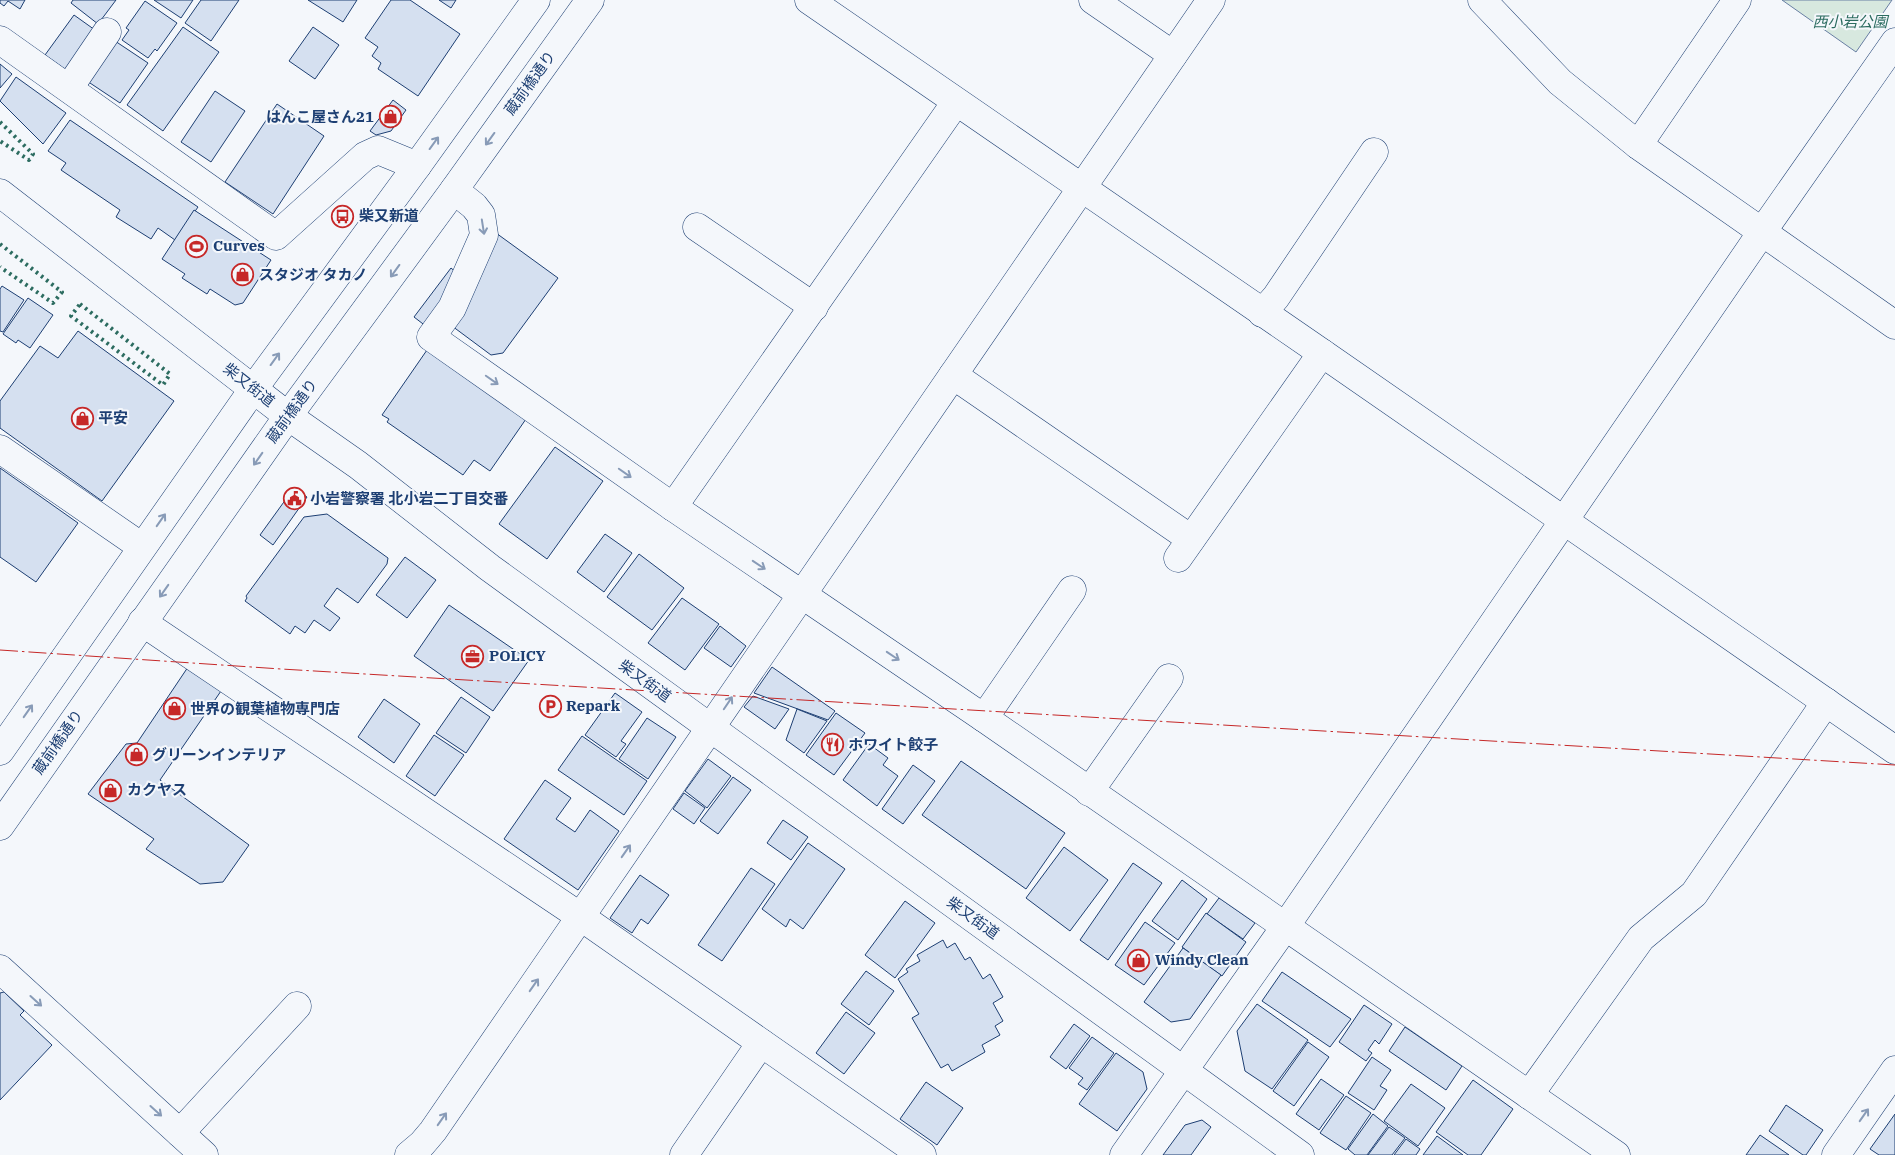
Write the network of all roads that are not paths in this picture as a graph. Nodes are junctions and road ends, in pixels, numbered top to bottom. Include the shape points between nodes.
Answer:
1 (536, 0) edge
2 (590, 0) edge
3 (809, 0) edge
4 (1093, 0) edge
5 (1212, 0) edge
6 (1482, 0) edge
7 (1737, 0) edge
8 (107, 32) dead end
9 (0, 40) edge
10 (1895, 42) edge
11 (1173, 56) junction
12 (69, 88) junction
13 (956, 102) junction
14 (1638, 145) junction
15 (1374, 152) dead end
16 (417, 166) junction
17 (1083, 189) junction
18 (454, 190) junction
19 (0, 193) edge
20 (697, 227) dead end
21 (1762, 232) junction
22 (814, 307) junction
23 (1262, 313) junction
24 (1895, 325) edge
25 (1322, 353) junction
26 (953, 375) junction
27 (254, 388) junction
28 (288, 416) junction
29 (0, 449) edge
30 (673, 506) junction
31 (1563, 521) junction
32 (142, 547) junction
33 (1072, 590) dead end
34 (802, 594) junction
35 (142, 622) junction
36 (1169, 678) dead end
37 (1826, 702) junction
38 (984, 718) junction
39 (710, 728) junction
40 (1895, 750) edge
41 (0, 751) edge
42 (1089, 792) junction
43 (0, 826) edge
44 (581, 917) junction
45 (1285, 927) junction
46 (0, 968) edge
47 (297, 1006) dead end
48 (761, 1043) junction
49 (1183, 1070) junction
50 (1893, 1076) edge
51 (1529, 1095) junction
52 (180, 1133) junction
53 (204, 1155) edge
54 (409, 1155) edge
55 (684, 1155) edge
56 (922, 1155) edge
57 (1124, 1155) edge
58 (1300, 1155) edge
59 (1616, 1155) edge
60 (1836, 1155) edge

16 -> 1 street
2 -> 18 street, 蔵前橋通り
3 - 13 street
4 - 11 street
5 - 11 street
6 - 14 street via 1560,82
7 - 14 street
8 - 12 street
9 - 12 street
10 - 21 street
11 - 17 street
12 - 16 street via 276,236 365,156 378,150
13 - 17 street
13 - 22 street
14 - 21 street
15 - 23 street
27 -> 16 street
17 - 23 street
17 - 26 street
18 -> 28 street, 蔵前橋通り
18 -> 30 street via 481,215 484,235 452,308 431,337
19 - 27 street, 柴又街道
20 - 22 street
21 - 24 street
21 - 31 street
22 - 30 street
23 - 25 street
25 - 26 street via 1185,549
25 - 31 street
26 - 34 street
27 - 28 street, 柴又街道
32 -> 27 street
28 -> 35 street, 蔵前橋通り
28 - 39 street, 柴又街道
29 - 32 street
30 -> 34 street
31 - 37 street
31 - 45 street
41 -> 32 street
33 - 38 street
34 -> 38 street
39 -> 34 street
35 - 43 street, 蔵前橋通り
35 - 44 street
36 - 42 street
37 - 40 street
37 - 51 street via 1694,894 1640,938
38 - 42 street
44 -> 39 street
39 - 49 street, 柴又街道
42 - 45 street
44 - 48 street
54 -> 44 street via 433,1131
45 - 49 street
45 - 51 street
46 -> 52 street
47 - 52 street
48 - 55 street
48 - 56 street
49 - 57 street
49 - 58 street, 柴又街道
60 -> 50 street
51 - 59 street
52 - 53 street

